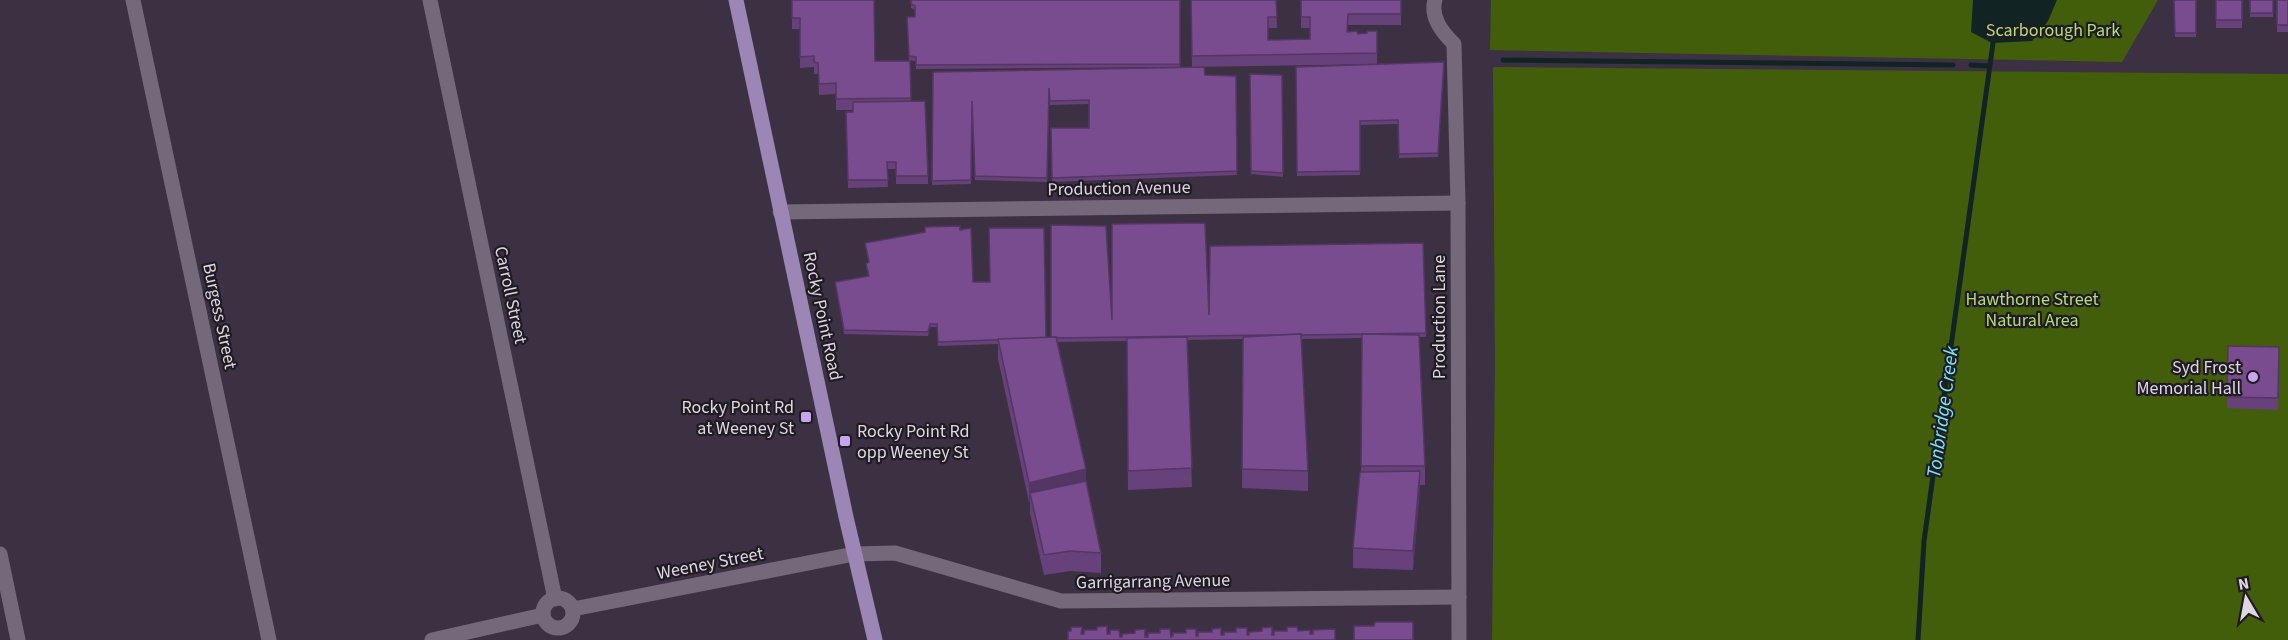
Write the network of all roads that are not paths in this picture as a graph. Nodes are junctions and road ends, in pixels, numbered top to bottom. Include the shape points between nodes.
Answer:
1 (133, 0) edge
2 (430, 0) edge
3 (736, 0) edge
4 (1435, 0) edge
5 (1458, 203) junction
6 (780, 212) junction
7 (0, 554) edge
8 (854, 554) junction
9 (1459, 597) junction
10 (555, 598) junction
11 (573, 609) junction
12 (543, 615) junction
13 (562, 634) edge
14 (18, 640) edge
15 (268, 640) edge
16 (432, 640) edge
17 (875, 640) edge
18 (1459, 640) edge

1 - 15 street, Burgess Street
2 - 10 street, Carroll Street
3 - 6 main road, Rocky Point Road
4 - 5 street, Production Lane via 1432,9 1441,30 1454,44
5 - 6 street, Production Avenue
5 - 9 street, Production Lane
6 - 8 main road, Rocky Point Road
7 - 14 street
8 - 9 street, Garrigarrang Avenue via 896,553 1061,601
8 - 11 street, Weeney Street
8 - 17 main road, Rocky Point Road
9 - 18 street, Production Lane
10 - 11 street via 566,600
10 - 12 street via 545,605
11 - 13 street via 571,621
12 - 13 street via 549,626
12 - 16 street

